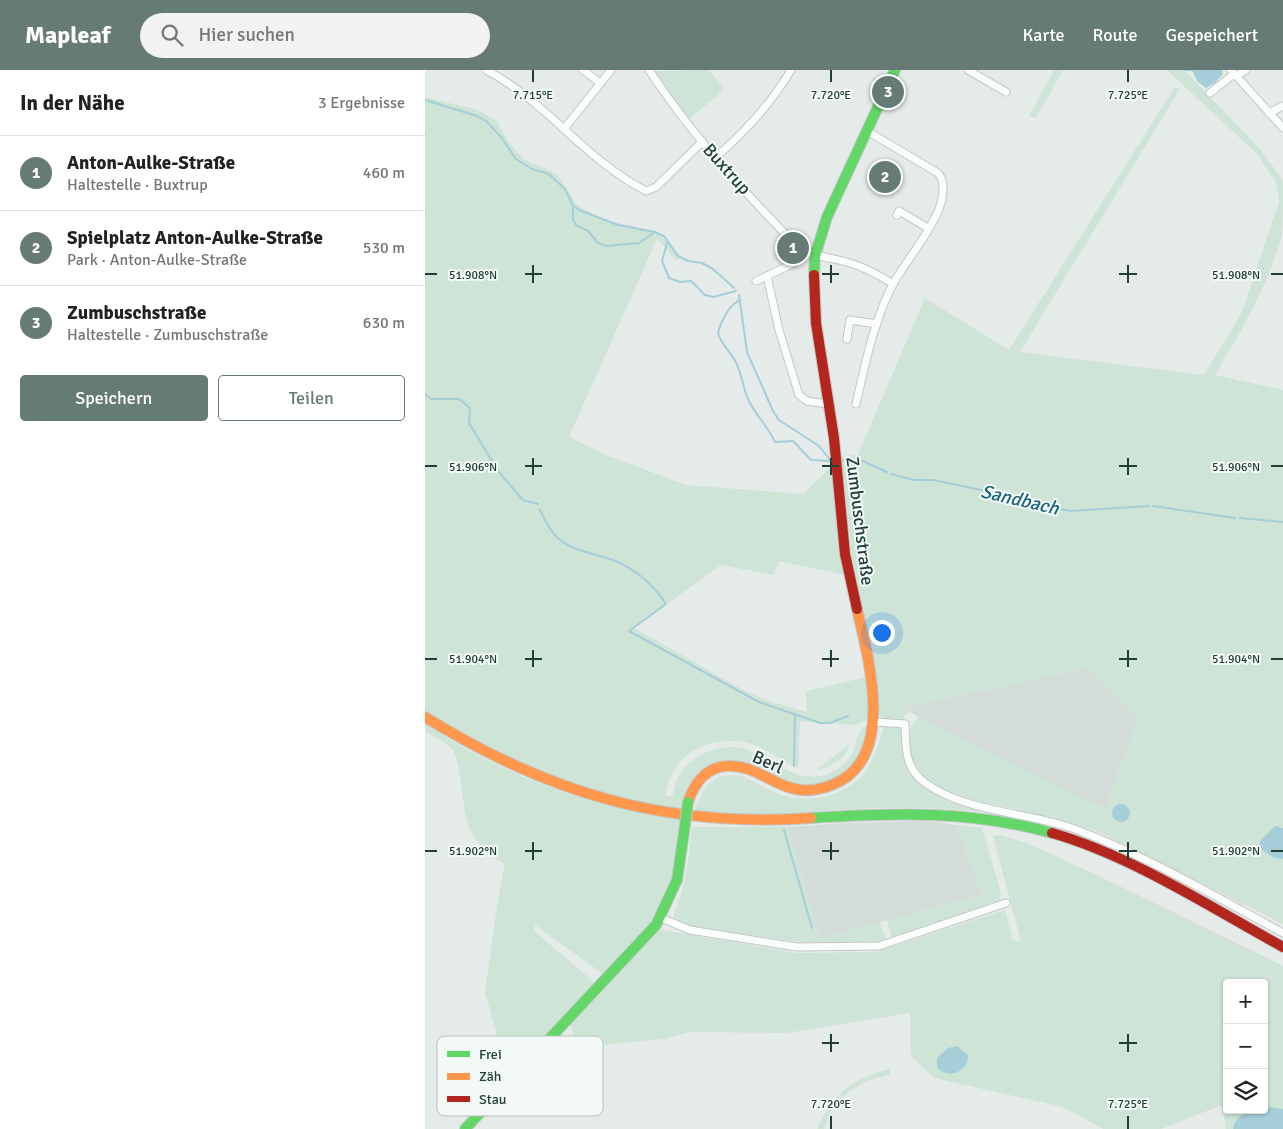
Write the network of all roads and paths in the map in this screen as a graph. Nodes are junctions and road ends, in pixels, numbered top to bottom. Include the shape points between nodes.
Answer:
1 (486, 70) edge
2 (583, 70) edge
3 (611, 70) edge
4 (649, 70) edge
5 (791, 70) edge
6 (895, 70) edge
7 (969, 70) edge
8 (1245, 70) edge
9 (1234, 73) edge
10 (599, 82) junction
11 (1006, 92) dead end
12 (1210, 94) dead end
13 (1283, 106) edge
14 (1269, 114) junction
15 (1283, 128) edge
16 (564, 129) junction
17 (867, 131) junction
18 (702, 142) junction
19 (716, 158) junction
20 (897, 215) dead end
21 (928, 228) junction
22 (815, 256) junction
23 (794, 263) dead end
24 (767, 276) junction
25 (756, 282) dead end
26 (893, 284) junction
27 (877, 324) junction
28 (847, 339) dead end
29 (828, 404) junction
30 (856, 404) dead end
31 (425, 717) edge
32 (874, 722) junction
33 (1006, 903) dead end
34 (661, 918) junction
35 (1283, 933) edge
36 (1283, 948) edge
37 (555, 1036) edge
38 (476, 1116) edge
39 (465, 1129) edge

1 - 16 street via 522,92
2 - 10 street
3 - 10 street
4 - 18 street, Buxtrup
5 - 19 street via 764,110
6 - 17 street, Zumbuschstraße
7 - 11 street
8 - 9 street
9 - 12 street
9 - 14 street
10 - 16 street
13 - 14 street
14 - 15 street
16 - 18 street via 595,158 646,191 651,191
17 - 21 street via 941,176 941,201
17 - 22 street, Zumbuschstraße via 827,217
18 - 19 street, Buxtrup
19 - 22 street, Buxtrup via 796,245
20 - 21 street via 899,211
21 - 26 street
22 - 26 street via 848,262
22 - 29 street, Zumbuschstraße via 814,302
23 - 24 street
24 - 25 street
24 - 29 street via 799,395 807,401
26 - 27 street
27 - 28 street via 850,320
27 - 30 street via 860,378
29 - 32 street, Zumbuschstraße via 845,552 864,644
31 - 36 street via 463,741 532,775 585,795 665,814 745,820 880,812 954,814 1019,825 1105,852
32 - 34 street, Berl, bridge via 871,743 861,762 835,783 814,790 783,787 744,768 726,766 701,777 688,802 677,880
32 - 35 street via 905,724 905,756 917,776 961,802 1022,814 1107,842
33 - 34 street via 879,946 797,947 690,930
34 - 37 street, Berl
38 - 39 street, Berl

